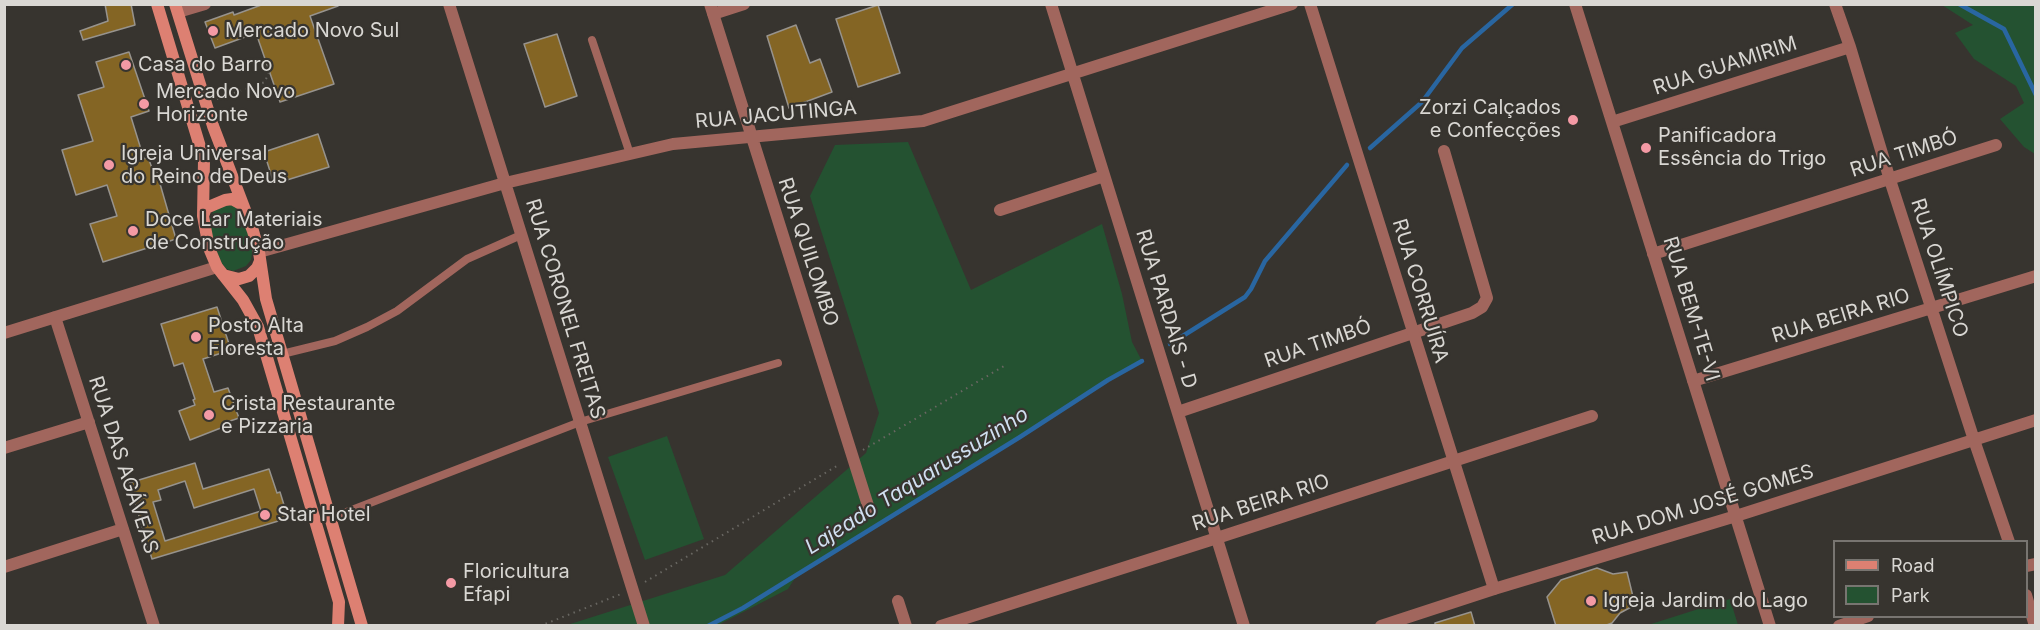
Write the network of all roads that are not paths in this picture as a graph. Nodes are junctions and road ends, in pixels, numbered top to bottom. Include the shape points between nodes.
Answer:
1 (157, 4) edge
2 (205, 4) edge
3 (449, 4) edge
4 (744, 4) edge
5 (1051, 4) edge
6 (1292, 4) edge
7 (1310, 4) edge
8 (1575, 4) edge
9 (1835, 4) edge
10 (176, 8) edge
11 (711, 9) edge
12 (592, 40) dead end
13 (1850, 47) junction
14 (1072, 73) junction
15 (1611, 122) junction
16 (752, 137) junction
17 (1996, 145) dead end
18 (1444, 151) dead end
19 (630, 154) junction
20 (1104, 176) junction
21 (1890, 180) junction
22 (505, 183) junction
23 (241, 204) junction
24 (1000, 210) dead end
25 (203, 216) junction
26 (521, 235) junction
27 (1653, 254) junction
28 (260, 256) junction
29 (220, 271) junction
30 (2036, 276) edge
31 (1932, 309) junction
32 (55, 317) junction
33 (1412, 332) junction
34 (4, 333) edge
35 (282, 354) junction
36 (778, 363) dead end
37 (1693, 381) junction
38 (1178, 412) junction
39 (1592, 416) dead end
40 (2036, 420) edge
41 (89, 422) junction
42 (580, 422) junction
43 (1974, 440) junction
44 (4, 448) edge
45 (1453, 461) junction
46 (870, 512) dead end
47 (1736, 516) junction
48 (331, 518) junction
49 (123, 530) junction
50 (1217, 538) junction
51 (2008, 540) edge
52 (4, 567) edge
53 (1494, 589) junction
54 (898, 601) dead end
55 (2028, 602) edge
56 (1862, 618) edge
57 (154, 626) edge
58 (338, 626) edge
59 (362, 626) edge
60 (644, 626) edge
61 (906, 626) edge
62 (941, 626) edge
63 (1244, 626) edge
64 (1381, 626) edge
65 (1770, 626) edge
66 (1839, 626) edge
67 (2035, 626) edge

1 - 25 main road via 204,160
2 - 10 street
3 - 22 street, RUA CORONEL FREITAS
4 - 11 street
5 - 14 street, RUA PARDAIS - D
6 - 14 street, RUA JACUTINGA
7 - 33 street, RUA CORRUÍRA
8 - 15 street, RUA BEM-TE-VI
9 - 13 street, RUA OLÍMPICO
10 - 23 main road
11 - 16 street, RUA QUILOMBO
12 - 19 lane
13 - 15 street, RUA GUAMIRIM
13 - 21 street, RUA OLÍMPICO
14 - 16 street, RUA JACUTINGA via 923,121
14 - 20 street, RUA PARDAIS - D
15 - 27 street, RUA BEM-TE-VI
16 - 19 street, RUA JACUTINGA via 673,144
16 - 46 street, RUA QUILOMBO
17 - 21 street, RUA TIMBÓ
18 - 33 street, RUA TIMBÓ via 1487,298 1472,313
19 - 22 street, RUA JACUTINGA
20 - 24 street
20 - 38 street, RUA PARDAIS - D
21 - 27 street, RUA TIMBÓ
21 - 31 street, RUA OLÍMPICO
22 - 26 street, RUA CORONEL FREITAS
22 - 28 street, RUA JACUTINGA
23 - 25 main road via 225,200 206,208
23 - 28 main road
25 - 29 main road via 209,248
26 - 35 lane via 467,259 368,327 335,341
26 - 42 street, RUA CORONEL FREITAS
27 - 37 street, RUA BEM-TE-VI
28 - 29 main road via 257,268 249,276 239,279
28 - 35 main road via 266,299
29 - 32 street
29 - 58 main road via 258,327 339,602
30 - 31 street, RUA BEIRA RIO
31 - 37 street, RUA BEIRA RIO
31 - 43 street, RUA OLÍMPICO
32 - 34 street
32 - 41 street, RUA DAS AGÁVEAS
33 - 38 street, RUA TIMBÓ
33 - 45 street, RUA CORRUÍRA
35 - 48 main road
36 - 42 lane
37 - 47 street, RUA BEM-TE-VI
38 - 50 street, RUA PARDAIS - D
39 - 45 street, RUA BEIRA RIO
40 - 43 street, RUA DOM JOSÉ GOMES
41 - 44 street
41 - 49 street, RUA DAS AGÁVEAS
42 - 48 lane
42 - 60 street, RUA CORONEL FREITAS
43 - 47 street, RUA DOM JOSÉ GOMES
43 - 51 street, RUA OLÍMPICO
45 - 50 street, RUA BEIRA RIO
45 - 53 street, RUA CORRUÍRA
47 - 53 street, RUA DOM JOSÉ GOMES
47 - 65 street, RUA BEM-TE-VI
48 - 59 main road
49 - 52 street
49 - 57 street, RUA DAS AGÁVEAS
50 - 62 street, RUA BEIRA RIO
50 - 63 street, RUA PARDAIS - D
53 - 64 street, RUA DOM JOSÉ GOMES
54 - 61 street
55 - 67 street
56 - 66 street

